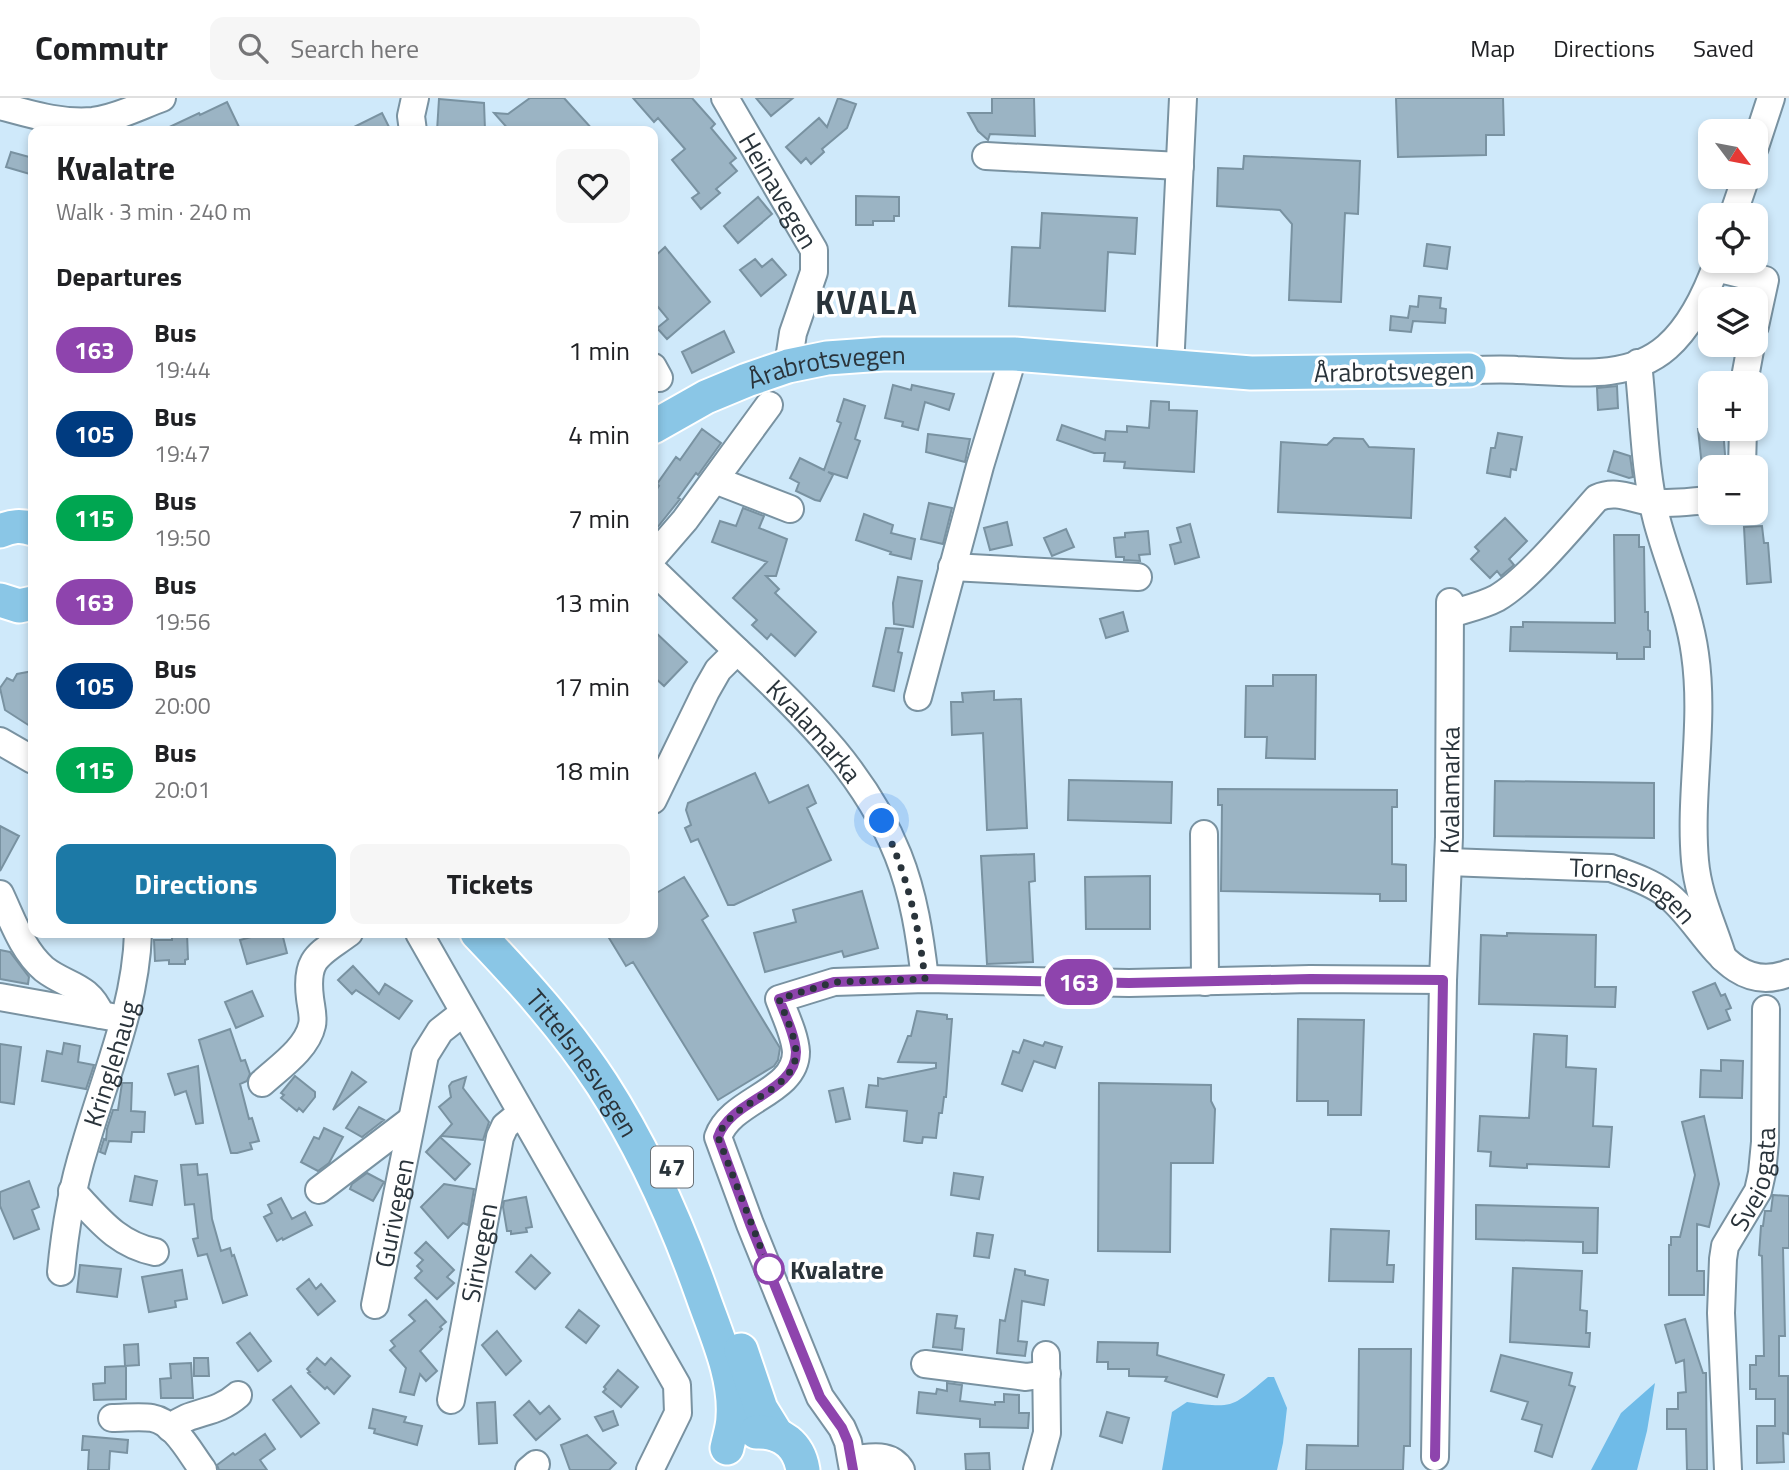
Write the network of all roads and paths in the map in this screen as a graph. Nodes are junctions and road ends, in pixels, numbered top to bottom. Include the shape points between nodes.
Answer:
1 (162, 98) edge
2 (415, 98) edge
3 (725, 98) edge
4 (1183, 98) edge
5 (1771, 98) edge
6 (3, 108) edge
7 (1764, 119) edge
8 (412, 126) edge
9 (986, 156) dead end
10 (1180, 166) junction
11 (1714, 273) edge
12 (1744, 273) edge
13 (1763, 287) edge
14 (1014, 354) junction
15 (1638, 363) junction
16 (788, 366) junction
17 (1170, 368) junction
18 (1469, 370) joint
19 (769, 405) dead end
20 (658, 424) edge
21 (715, 480) junction
22 (1698, 501) edge
23 (1653, 503) junction
24 (790, 509) dead end
25 (658, 552) edge
26 (952, 567) junction
27 (658, 575) edge
28 (1138, 578) dead end
29 (737, 651) junction
30 (918, 696) dead end
31 (0, 741) edge
32 (28, 757) edge
33 (658, 790) edge
34 (1205, 834) dead end
35 (1448, 862) junction
36 (0, 894) edge
37 (138, 938) edge
38 (343, 938) edge
39 (422, 938) edge
40 (482, 938) edge
41 (510, 938) edge
42 (1723, 958) junction
43 (1789, 973) edge
44 (925, 979) junction
45 (1443, 980) junction
46 (1205, 982) junction
47 (0, 997) edge
48 (1766, 1009) dead end
49 (463, 1013) junction
50 (112, 1017) junction
51 (262, 1083) dead end
52 (521, 1113) junction
53 (411, 1120) junction
54 (319, 1190) dead end
55 (72, 1191) junction
56 (155, 1252) dead end
57 (61, 1272) dead end
58 (375, 1306) dead end
59 (925, 1364) dead end
60 (238, 1395) dead end
61 (451, 1400) dead end
62 (112, 1418) dead end
63 (170, 1428) junction
64 (777, 1435) junction
65 (1435, 1457) dead end
66 (724, 1459) edge
67 (853, 1464) edge
68 (203, 1470) edge
69 (650, 1470) edge
70 (803, 1470) edge
71 (901, 1470) edge
72 (1037, 1470) edge
73 (1728, 1470) edge

1 - 6 street via 95,121 60,121
2 - 8 street
3 - 16 street, Heinavegen via 814,250 814,272 793,333
4 - 10 street
5 - 7 street
9 - 10 street
10 - 17 street
11 - 15 street, Årabrotsvegen via 1686,326 1666,348
12 - 13 street via 1765,280
14 - 16 main road, Årabrotsvegen via 883,354
14 - 17 main road, Årabrotsvegen
14 - 26 street
15 - 18 street, Årabrotsvegen via 1599,372
15 - 23 street
16 - 20 main road, Årabrotsvegen via 706,397
17 - 18 main road, Årabrotsvegen via 1251,373
19 - 21 street, Årabrotsvegen
21 - 24 street
21 - 25 street, Årabrotsvegen
22 - 23 street
23 - 35 street, Kvalamarka via 1617,494 1597,498 1509,590 1482,605 1450,608
23 - 42 street via 1695,653 1695,862
26 - 28 street
26 - 30 street
27 - 29 street, Kvalamarka
29 - 33 street via 706,691
29 - 44 street, Kvalamarka via 833,747 882,821 910,890
31 - 32 street
34 - 46 street
35 - 42 street, Tornesvegen via 1611,868 1634,876 1665,893
35 - 45 street, Kvalamarka
36 - 50 street via 34,959 84,991
37 - 50 street, Kringlehaug via 134,973
38 - 51 street via 314,961 309,972 313,1015 309,1034
39 - 49 street
40 - 66 main road, Tittelsnesvegen / 47 via 520,978 602,1085 672,1214 725,1362 733,1416
41 - 64 main road, Tittelsnesvegen / 47 via 574,1010 656,1133 712,1255 752,1386
42 - 43 street, Tornesvegen via 1748,975 1766,978
44 - 46 street
44 - 67 street via 834,982 779,999 796,1049 795,1065 788,1077 722,1124 718,1137 820,1397 842,1428
45 - 46 street
45 - 65 street, Kvalamarka
47 - 50 street
48 - 73 street, Sveiogata via 1762,1173 1758,1191 1723,1259
49 - 52 street
49 - 53 street, Gurivegen via 440,1031 425,1055
50 - 55 street, Kringlehaug
52 - 61 street, Sirivegen via 500,1137
52 - 69 street via 677,1385 678,1413
53 - 54 street, Gurivegen
53 - 58 street, Gurivegen
55 - 56 street via 116,1237
55 - 57 street, Kringlehaug
59 - 72 street via 1026,1377 1047,1365 1047,1433
60 - 63 street via 226,1406 190,1416
62 - 63 street via 150,1418
63 - 68 street
64 - 66 main road, 47 via 750,1433 734,1442
64 - 70 main road, 47 via 798,1453
67 - 71 street via 884,1457

